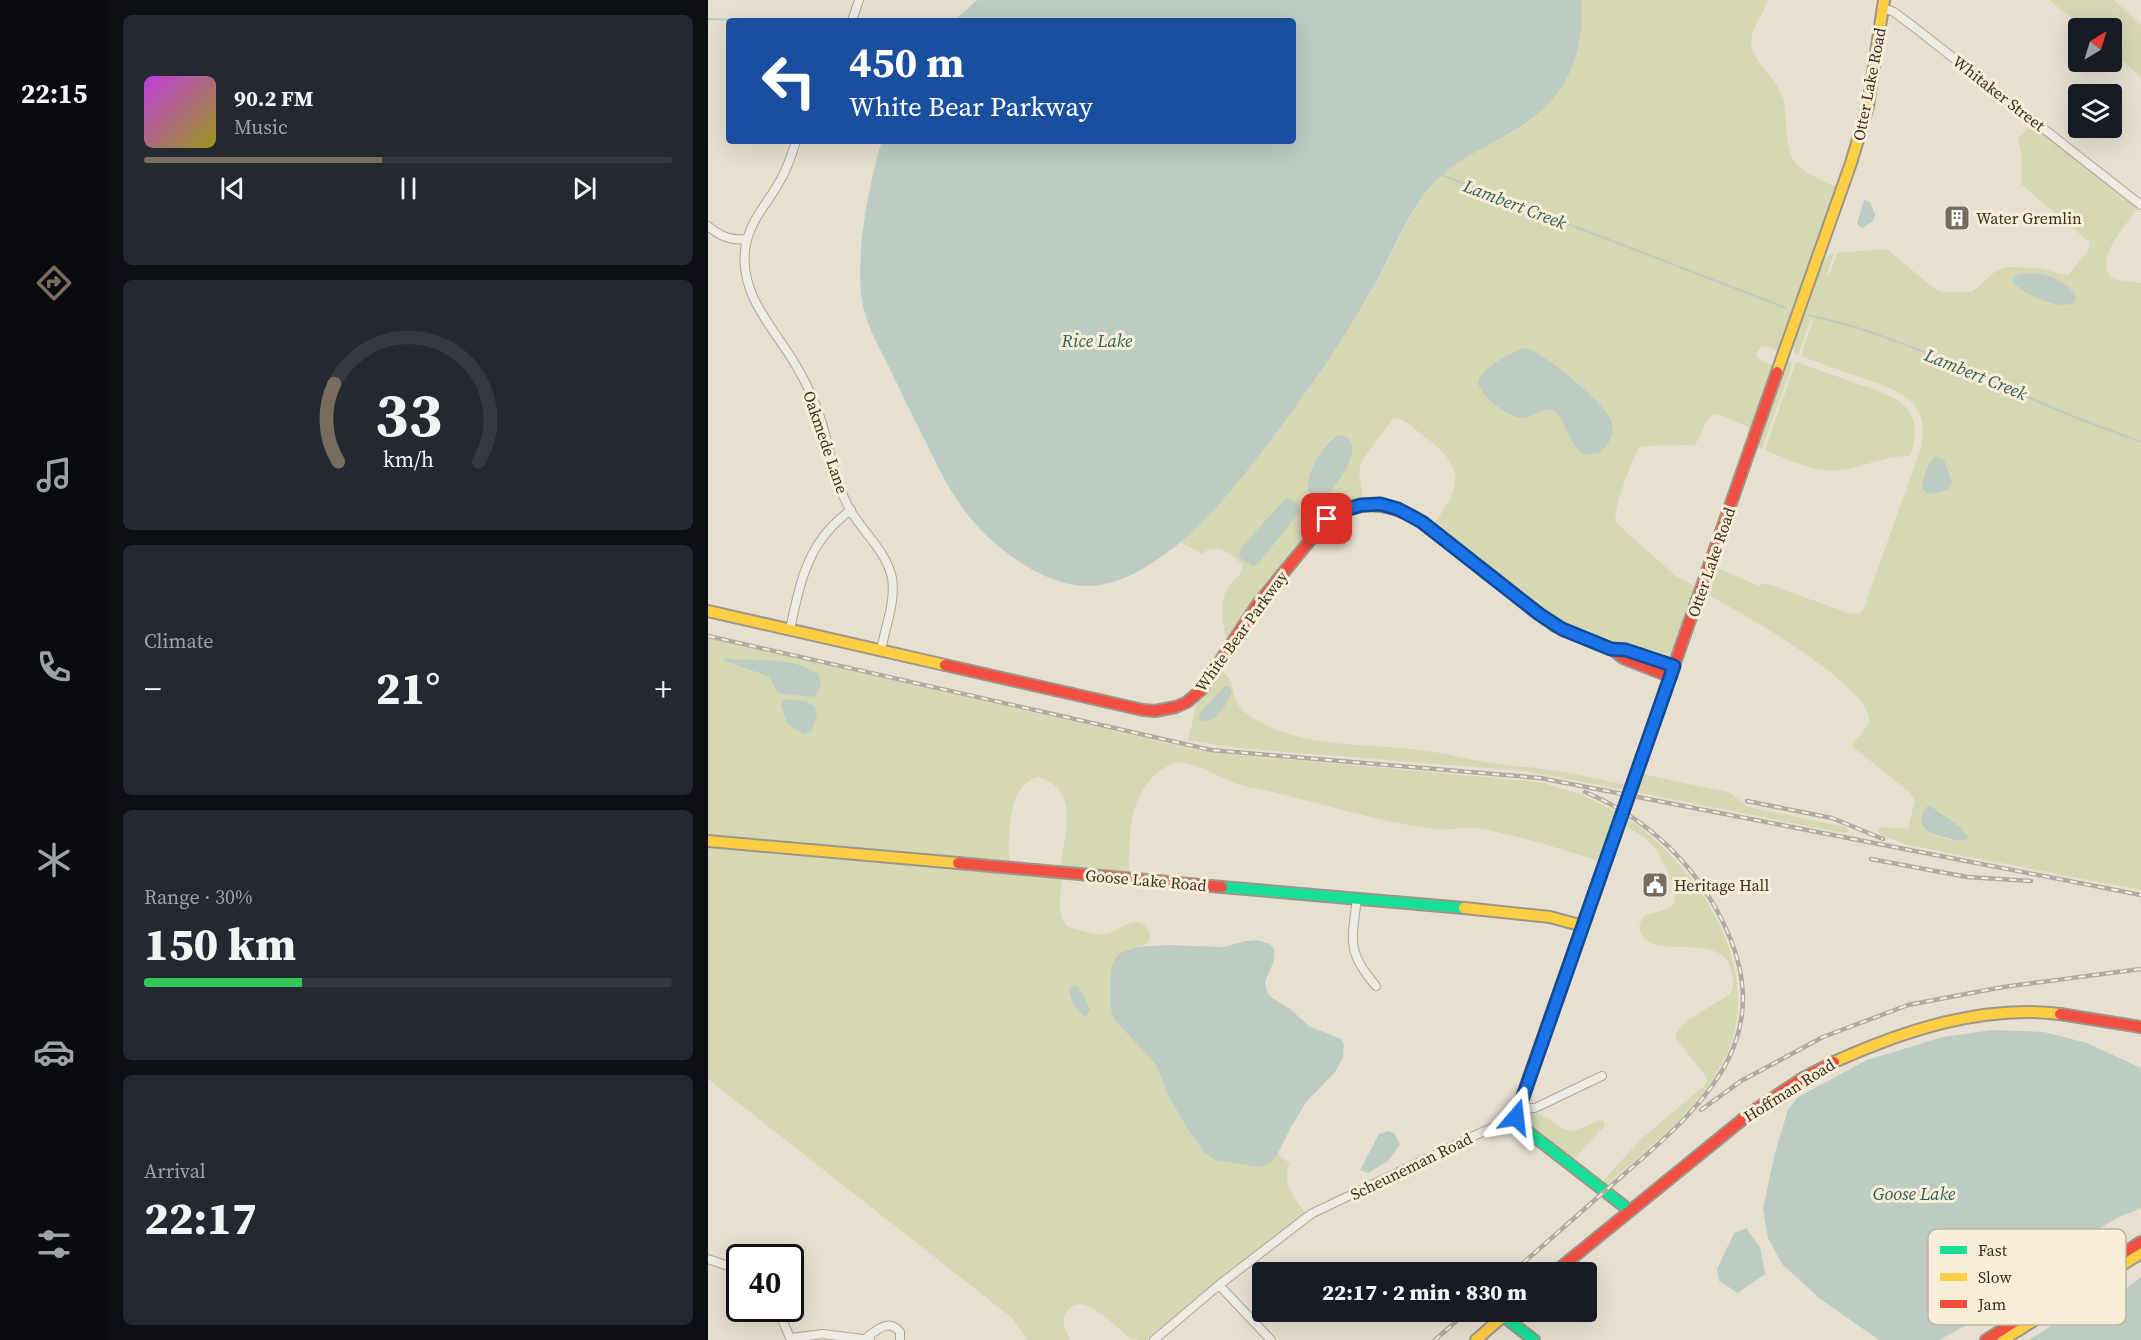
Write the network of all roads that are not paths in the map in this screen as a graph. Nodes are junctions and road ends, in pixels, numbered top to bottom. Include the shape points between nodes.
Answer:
1 (859, 0) edge
2 (1884, 4) edge
3 (853, 18) edge
4 (795, 144) edge
5 (2141, 204) edge
6 (708, 226) edge
7 (747, 239) junction
8 (850, 510) junction
9 (708, 611) edge
10 (790, 629) junction
11 (881, 650) junction
12 (1673, 672) junction
13 (708, 841) edge
14 (1357, 898) junction
15 (1583, 926) junction
16 (1376, 986) dead end
17 (2141, 1027) edge
18 (1602, 1076) dead end
19 (1517, 1113) junction
20 (1629, 1210) junction
21 (2141, 1242) edge
22 (2126, 1251) edge
23 (2141, 1253) edge
24 (708, 1259) edge
25 (1567, 1262) edge
26 (2126, 1262) edge
27 (726, 1265) edge
28 (1219, 1285) junction
29 (783, 1322) edge
30 (1496, 1322) edge
31 (1515, 1322) edge
32 (2010, 1325) edge
33 (2027, 1325) edge
34 (791, 1339) edge
35 (868, 1339) edge
36 (900, 1340) edge
37 (1154, 1340) edge
38 (1270, 1340) edge
39 (1476, 1340) edge
40 (1534, 1340) edge
41 (1986, 1340) edge
42 (2003, 1340) edge

1 - 3 street
2 - 5 street, Whitaker Street
2 - 12 street, Otter Lake Road via 1868,106 1853,158
4 - 7 street, Oakmede Lane via 781,180 759,211
6 - 7 street via 723,236
7 - 8 street, Oakmede Lane via 746,273 755,301 813,399 838,484
8 - 10 street via 823,536 808,561
8 - 11 street, Oakmede Lane via 886,560 892,580
9 - 10 street, White Bear Parkway
10 - 11 street, White Bear Parkway
11 - 12 street, White Bear Parkway via 1143,710 1176,707 1205,686 1253,611 1318,528 1342,511 1370,504 1391,506 1411,515 1549,622
12 - 15 street, Otter Lake Road
13 - 14 street, Goose Lake Road
14 - 15 street, Goose Lake Road via 1532,914
14 - 16 street via 1353,951
15 - 19 street, Otter Lake Road
17 - 20 street, Hoffman Road via 2026,1012 1975,1018 1891,1039 1823,1067 1775,1095
18 - 19 street, Scheuneman Road
19 - 20 street via 1523,1128
19 - 28 street, Scheuneman Road via 1311,1214
20 - 25 street, Hoffman Road
21 - 22 street
23 - 26 street
24 - 27 street
28 - 37 street, Scheuneman Road
28 - 38 street
29 - 34 street
30 - 39 street
31 - 40 street
32 - 41 street
33 - 42 street
34 - 35 street via 823,1334
35 - 36 street via 888,1324 898,1328

